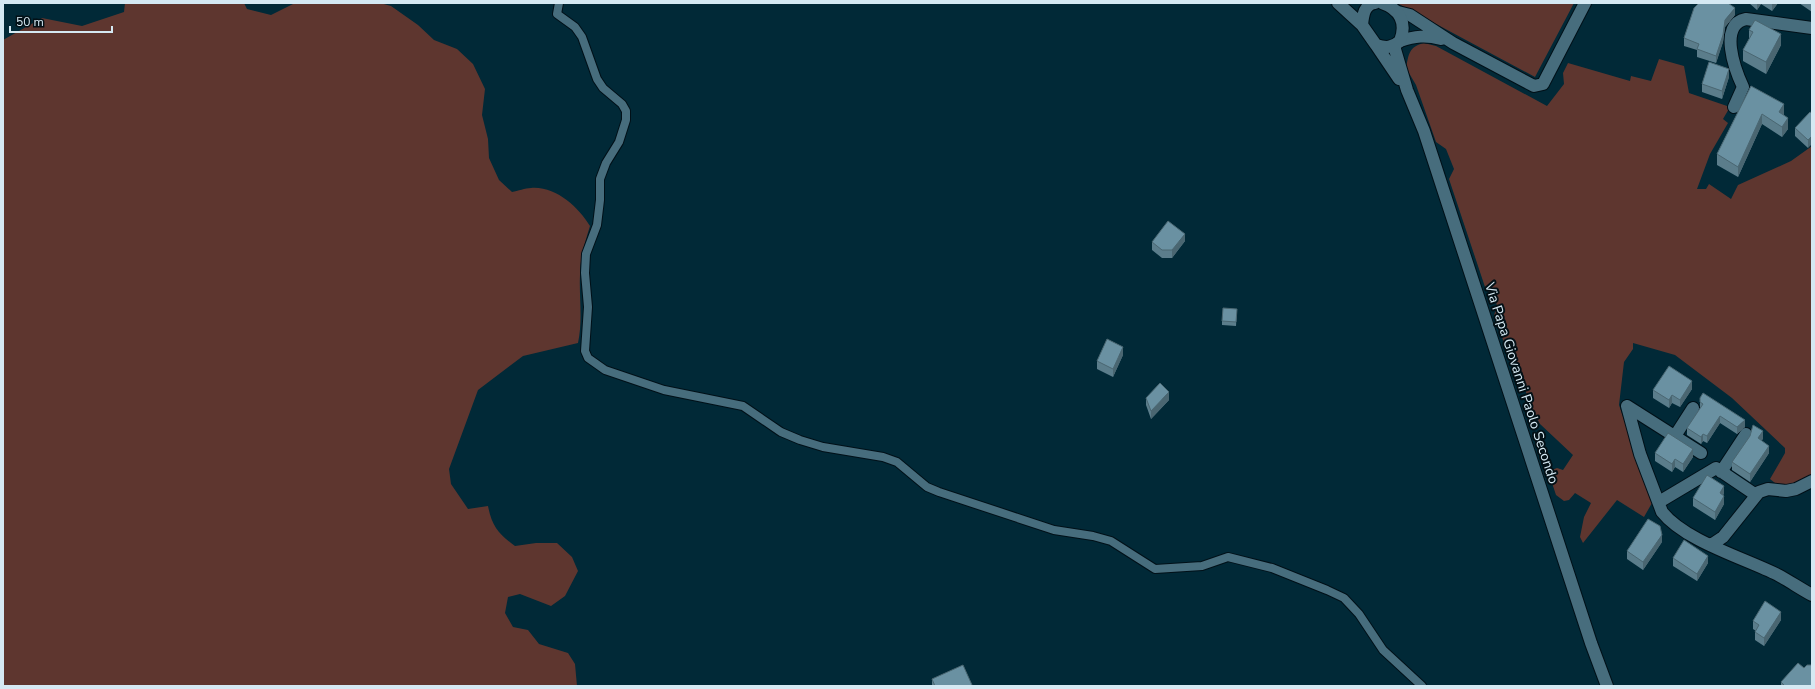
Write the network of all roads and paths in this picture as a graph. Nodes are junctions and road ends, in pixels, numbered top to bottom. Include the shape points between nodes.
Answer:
1 (559, 3) edge
2 (1338, 3) edge
3 (1375, 3) edge
4 (1585, 3) edge
5 (1389, 6) edge
6 (1362, 25) junction
7 (1812, 28) edge
8 (1397, 43) junction
9 (1453, 44) junction
10 (1376, 45) junction
11 (1407, 90) junction
12 (1734, 107) dead end
13 (1693, 408) dead end
14 (1746, 434) dead end
15 (1675, 436) junction
16 (1701, 454) dead end
17 (1721, 472) junction
18 (1812, 481) edge
19 (1756, 495) junction
20 (1659, 502) junction
21 (1711, 545) junction
22 (1812, 595) edge
23 (1422, 686) edge
24 (1607, 686) edge

1 - 23 lane via 557,14 575,27 582,37 600,83 626,111 619,142 600,179 597,225 586,254 588,307 585,351 588,358 605,370 664,390 743,406 781,432 800,440 897,462 927,487 939,492 1054,530 1111,541 1155,569 1202,566 1228,557 1272,568 1344,598 1359,614 1383,650
2 - 6 street
3 - 6 street via 1365,9
4 - 9 street via 1543,84 1534,86
5 - 8 street via 1403,24
5 - 9 street via 1410,15
6 - 10 street
7 - 12 street via 1746,19 1734,24 1732,60 1743,87
8 - 9 street via 1416,36 1429,36
8 - 10 street via 1386,47
8 - 11 street
10 - 11 street
11 - 24 street, Via Papa Giovanni Paolo Secondo via 1424,131
13 - 15 street
14 - 17 street
15 - 16 street
15 - 20 street via 1627,406 1640,454
17 - 19 street
17 - 20 street via 1716,468
18 - 19 street via 1796,489 1768,489
19 - 21 street via 1723,536
20 - 21 street via 1662,512 1668,519
21 - 22 street via 1778,575

